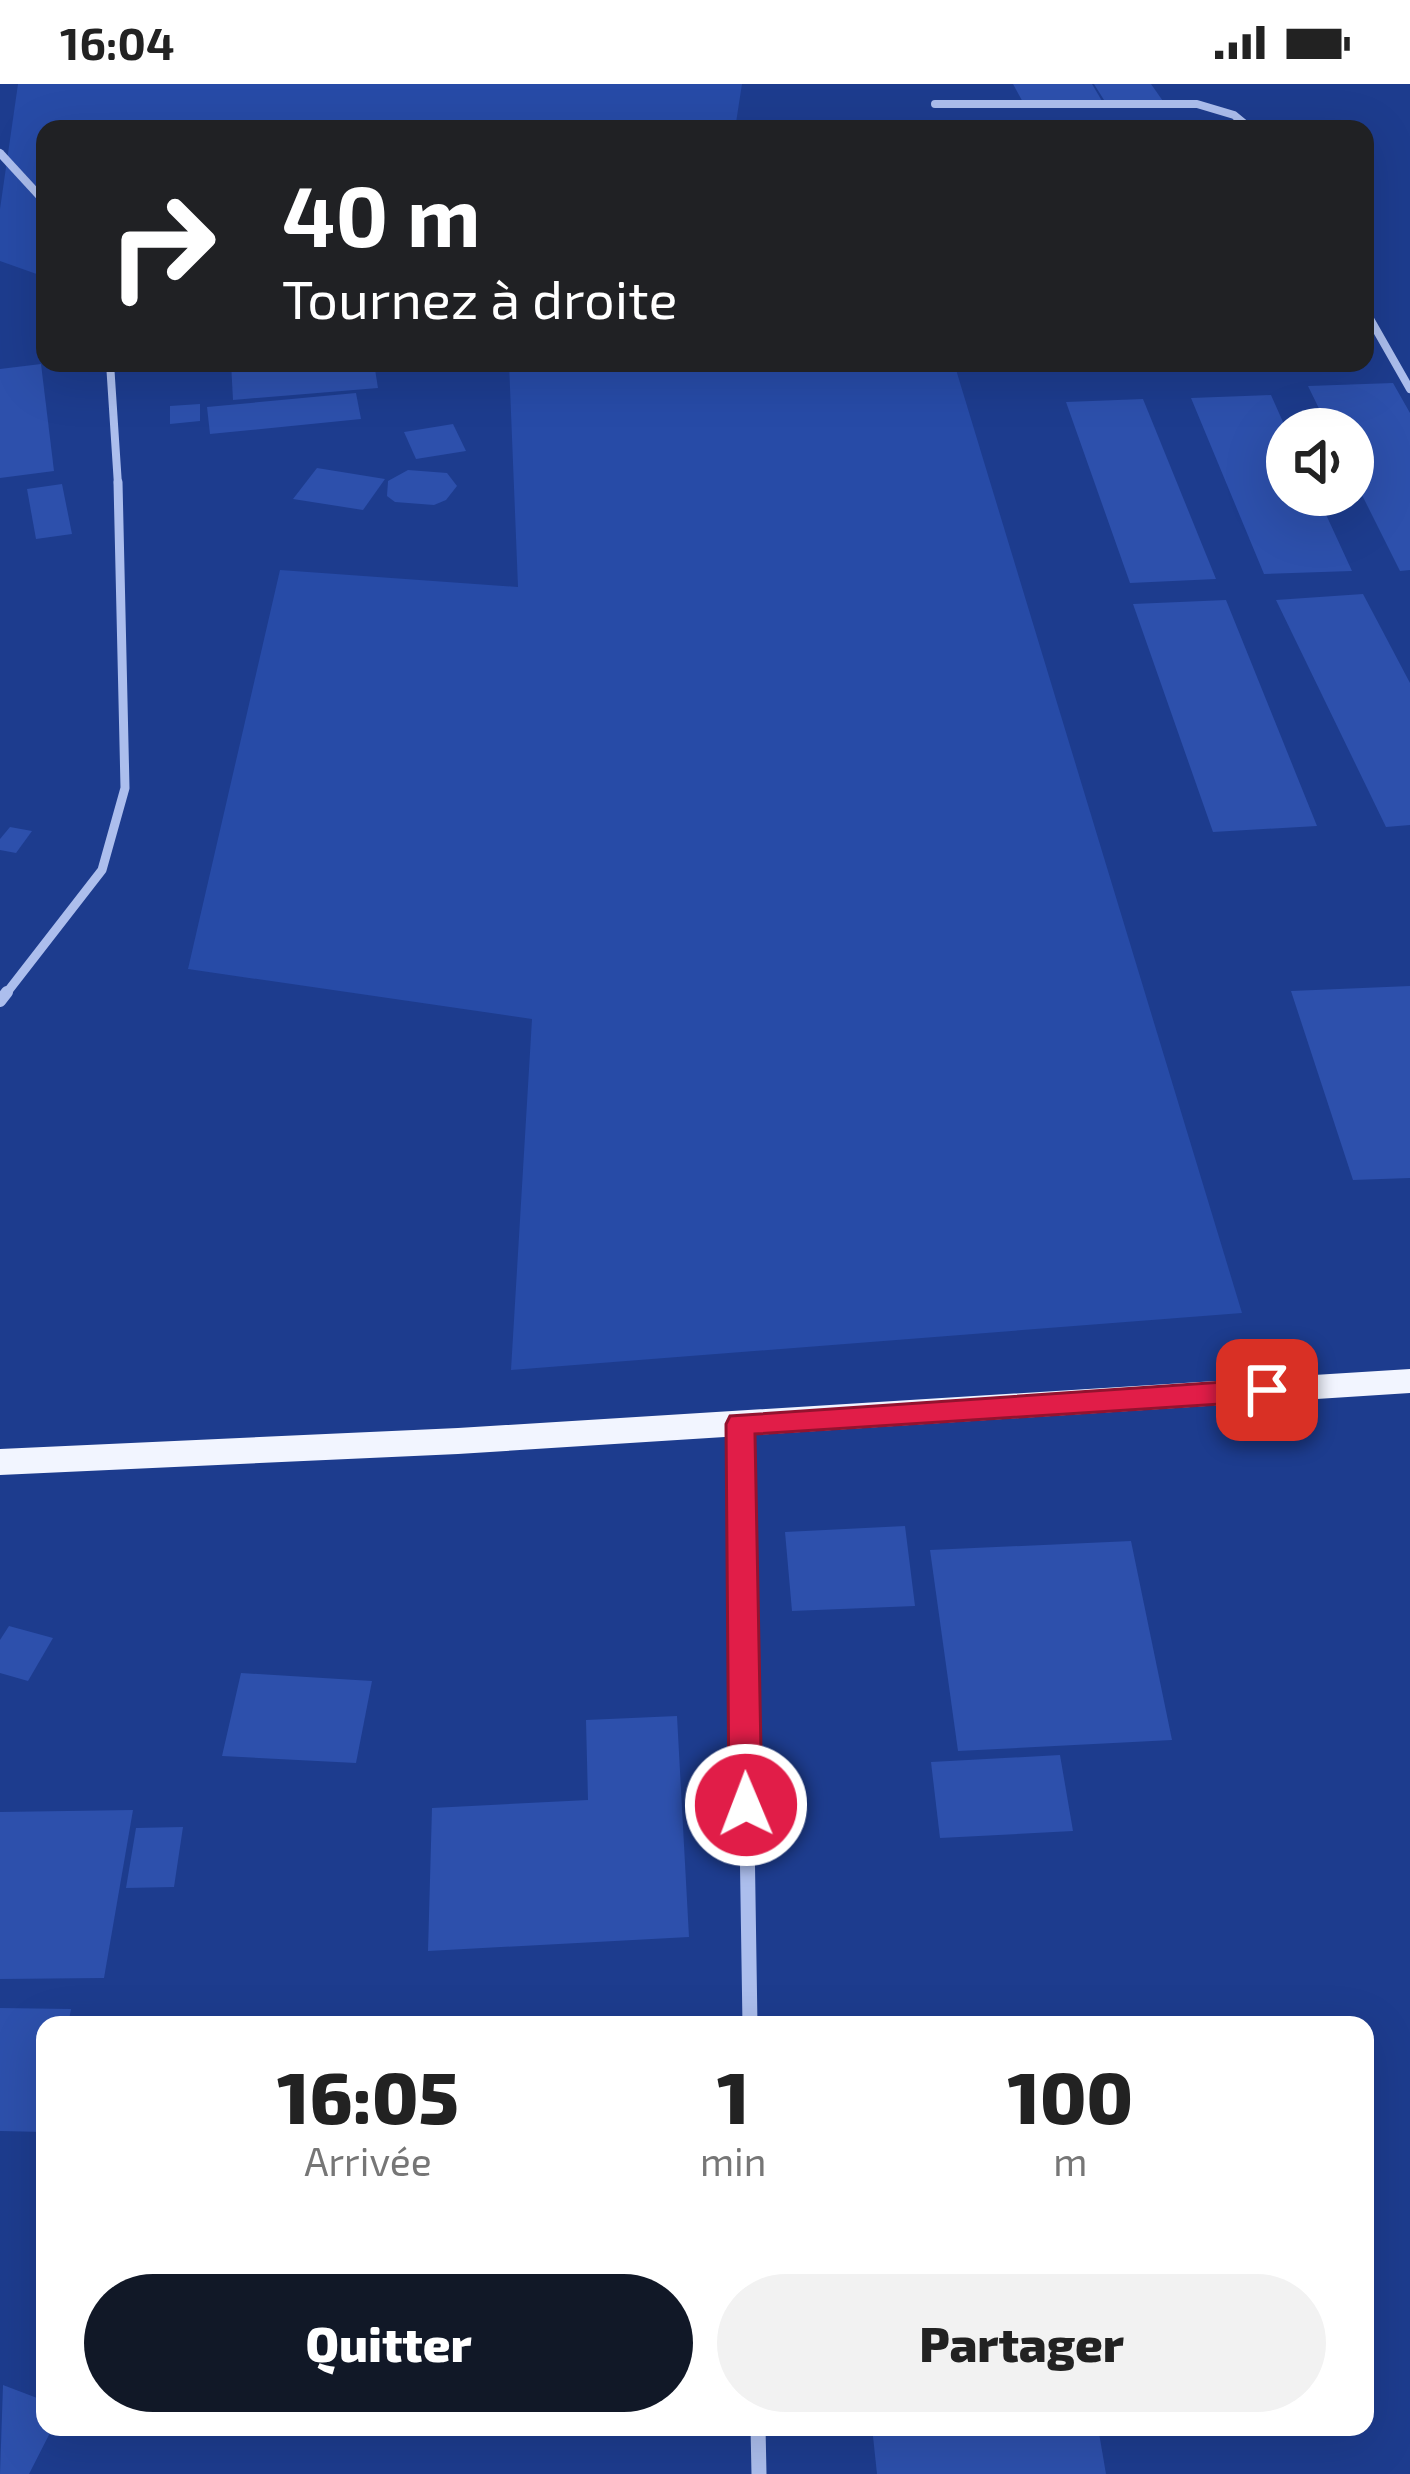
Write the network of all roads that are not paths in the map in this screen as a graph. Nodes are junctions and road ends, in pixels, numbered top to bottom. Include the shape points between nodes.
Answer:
1 (935, 104) dead end
2 (1240, 120) edge
3 (0, 153) edge
4 (36, 192) edge
5 (1374, 326) edge
6 (111, 372) edge
7 (1410, 388) edge
8 (0, 1001) edge
9 (1410, 1381) edge
10 (740, 1424) junction
11 (0, 1462) edge
12 (750, 2016) edge
13 (758, 2436) edge
14 (759, 2474) edge

1 - 2 street via 1177,102
3 - 4 street
5 - 7 street
6 - 8 street via 125,788 102,870
9 - 10 main road
10 - 11 main road
10 - 12 street
13 - 14 street

